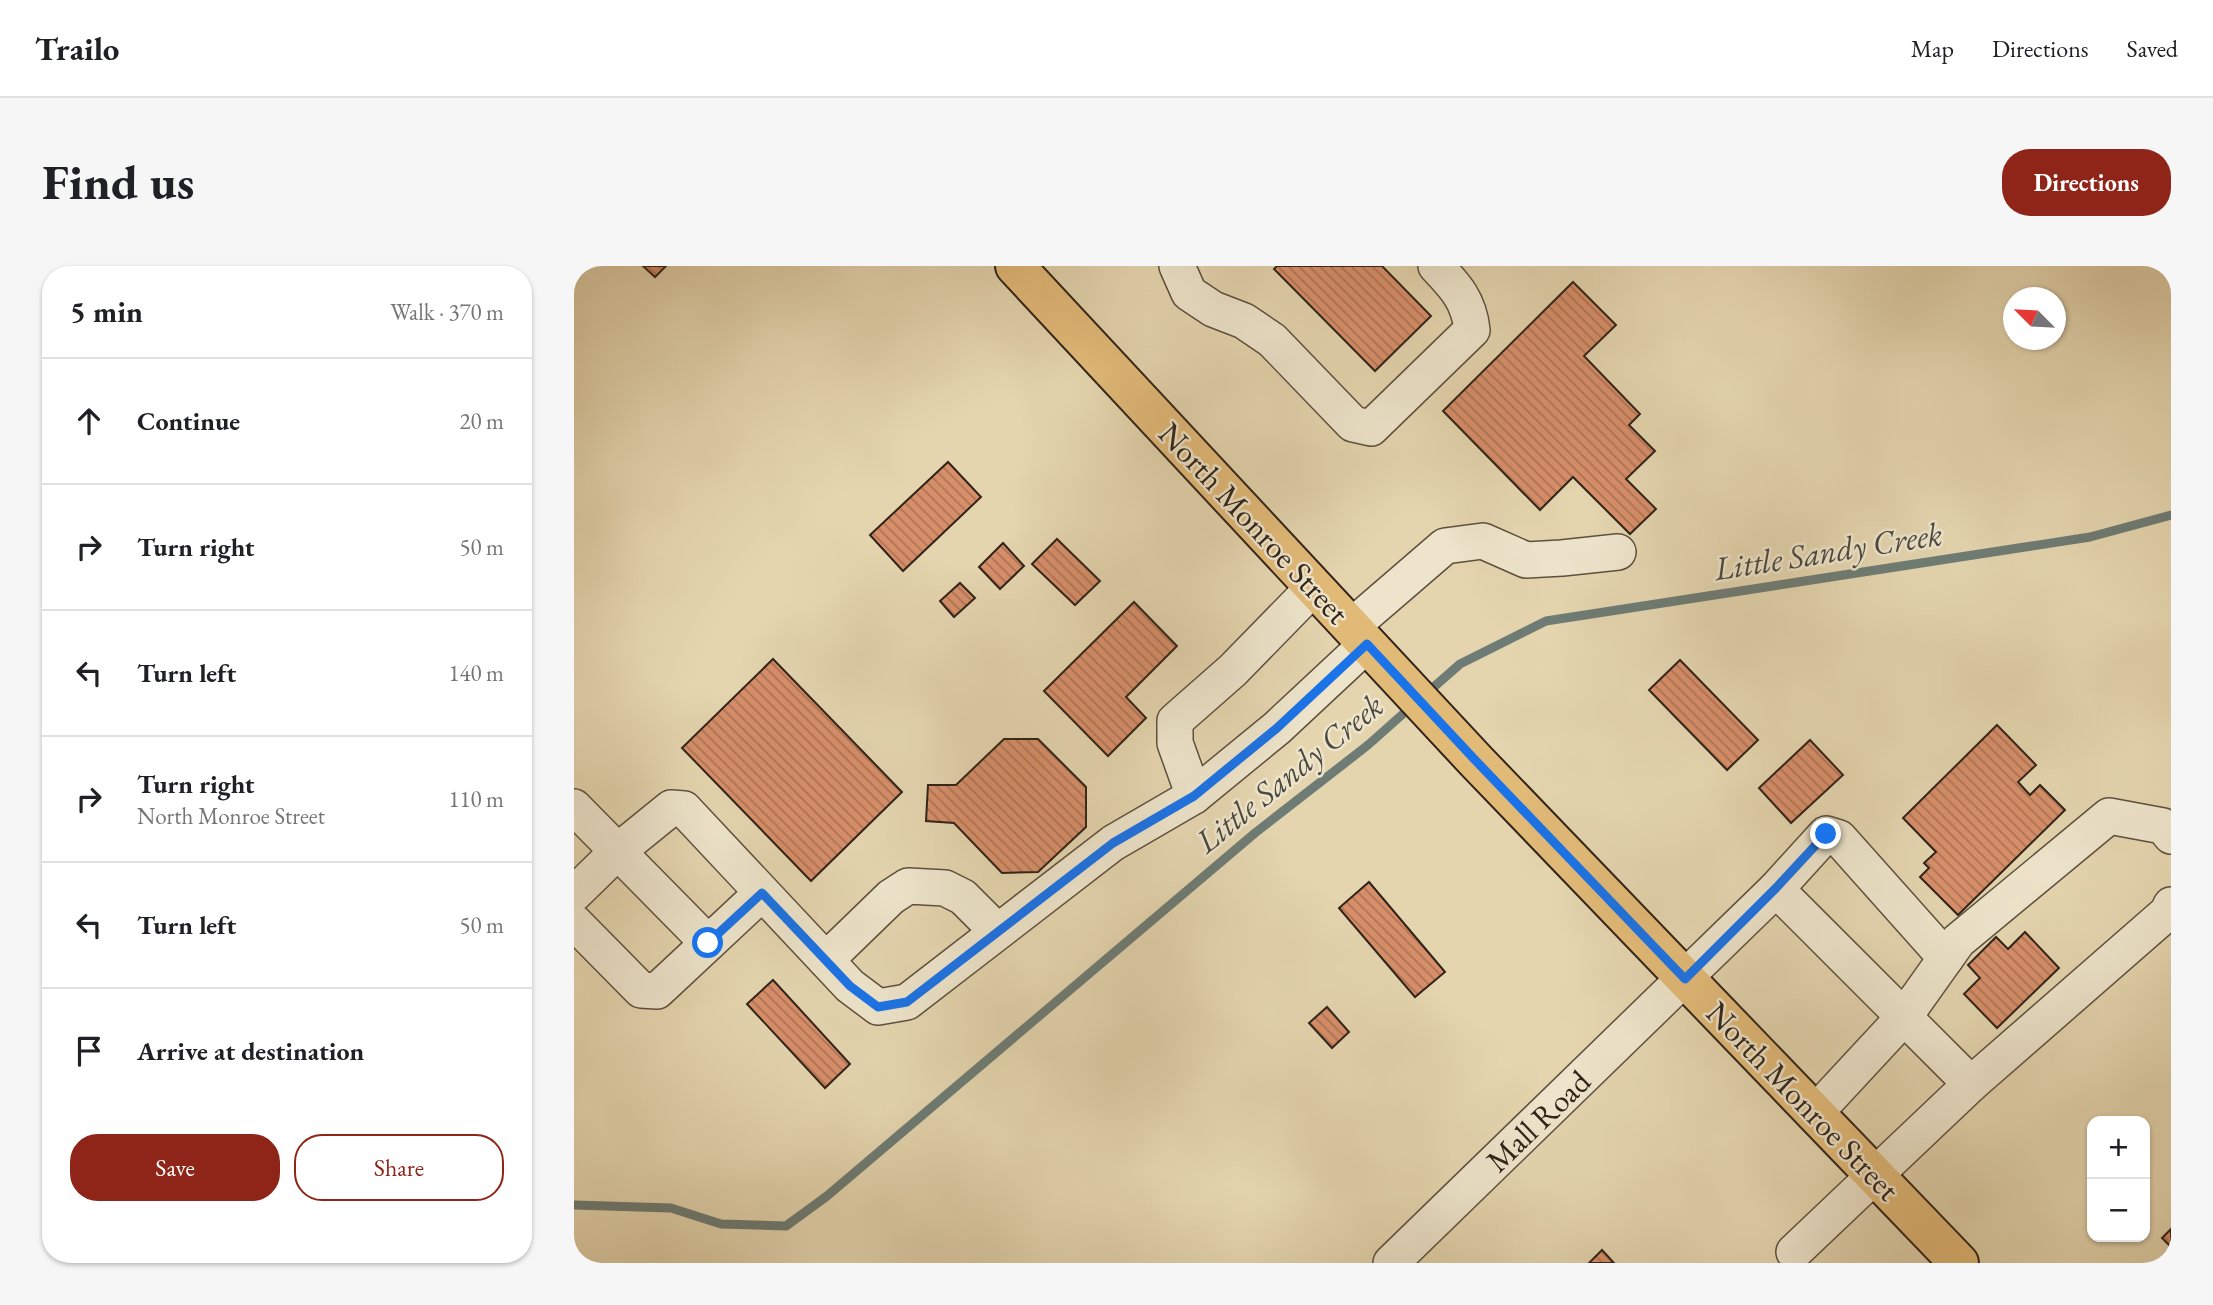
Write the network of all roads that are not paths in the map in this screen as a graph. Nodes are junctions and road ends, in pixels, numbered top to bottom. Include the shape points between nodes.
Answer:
1 (1015, 266) edge
2 (1177, 266) edge
3 (1436, 266) edge
4 (1618, 552) dead end
5 (1314, 587) junction
6 (1359, 636) junction
7 (1194, 796) junction
8 (574, 807) edge
9 (2171, 836) edge
10 (618, 851) junction
11 (1776, 888) junction
12 (762, 893) junction
13 (574, 894) edge
14 (2171, 905) edge
15 (574, 922) edge
16 (997, 931) junction
17 (708, 943) junction
18 (1946, 958) junction
19 (826, 960) junction
20 (1685, 979) junction
21 (1904, 1017) junction
22 (1971, 1084) junction
23 (1815, 1113) junction
24 (1874, 1175) junction
25 (1794, 1252) dead end
26 (1391, 1263) edge
27 (1959, 1263) edge

1 - 5 main road, North Monroe Street
2 - 3 street via 1189,293 1272,340 1353,424 1371,428 1472,330 1470,310
4 - 6 street via 1526,560 1483,541 1445,546
5 - 6 main road, North Monroe Street
5 - 7 street via 1175,722 1175,743
6 - 7 street via 1277,728
6 - 20 main road, North Monroe Street
7 - 16 street via 1113,843
8 - 10 street
9 - 18 street via 2163,826 2109,816 1958,941
10 - 12 street via 671,808 684,809
10 - 13 street
10 - 17 street
11 - 18 street, Mall Road via 1826,834 1839,838
11 - 20 street, Mall Road
11 - 21 street
12 - 17 street
12 - 19 street
14 - 22 street
15 - 17 street via 641,990 657,991
16 - 19 street via 907,1002 878,1007
16 - 19 street via 963,898 945,888 908,886
18 - 21 street
20 - 23 main road, North Monroe Street
20 - 26 street, Mall Road
21 - 22 street
21 - 23 street
22 - 24 street
23 - 24 main road, North Monroe Street
24 - 25 street
24 - 27 main road, North Monroe Street

